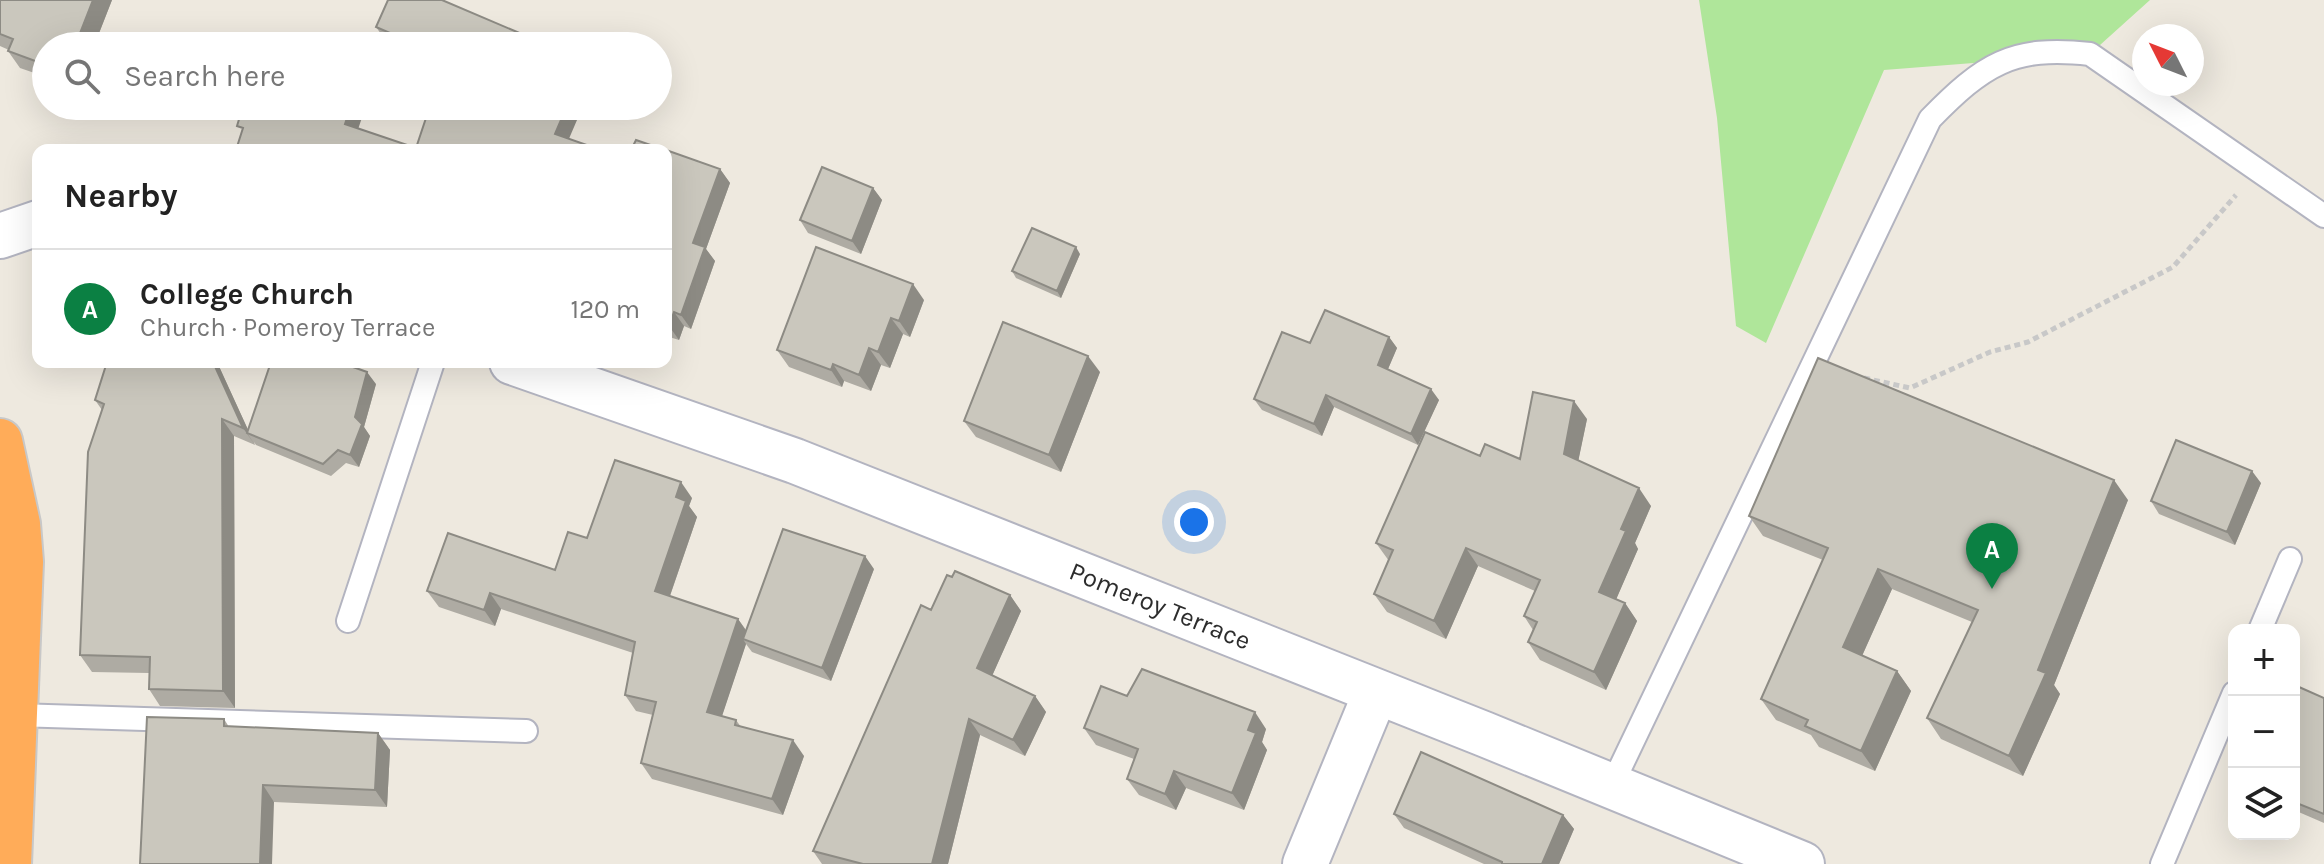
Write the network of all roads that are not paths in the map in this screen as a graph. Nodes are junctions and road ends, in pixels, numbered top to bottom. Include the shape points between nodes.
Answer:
1 (2324, 216) edge
2 (32, 225) edge
3 (0, 236) edge
4 (431, 368) edge
5 (529, 368) edge
6 (0, 441) edge
7 (2290, 559) dead end
8 (348, 621) dead end
9 (2263, 624) edge
10 (1376, 692) junction
11 (2233, 696) edge
12 (16, 715) junction
13 (526, 731) dead end
14 (1612, 785) junction
15 (9, 864) edge
16 (1305, 864) edge
17 (1802, 864) edge
18 (2162, 864) edge

1 - 14 lane via 2090,54 2048,49 2004,61 1964,84 1930,119
2 - 3 street
4 - 8 lane
5 - 10 street, Pomeroy Terrace via 795,461
6 - 12 highway via 21,562
7 - 9 lane
10 - 14 street, Pomeroy Terrace
10 - 16 street
11 - 18 lane
12 - 13 lane
12 - 15 highway
14 - 17 street, Pomeroy Terrace

